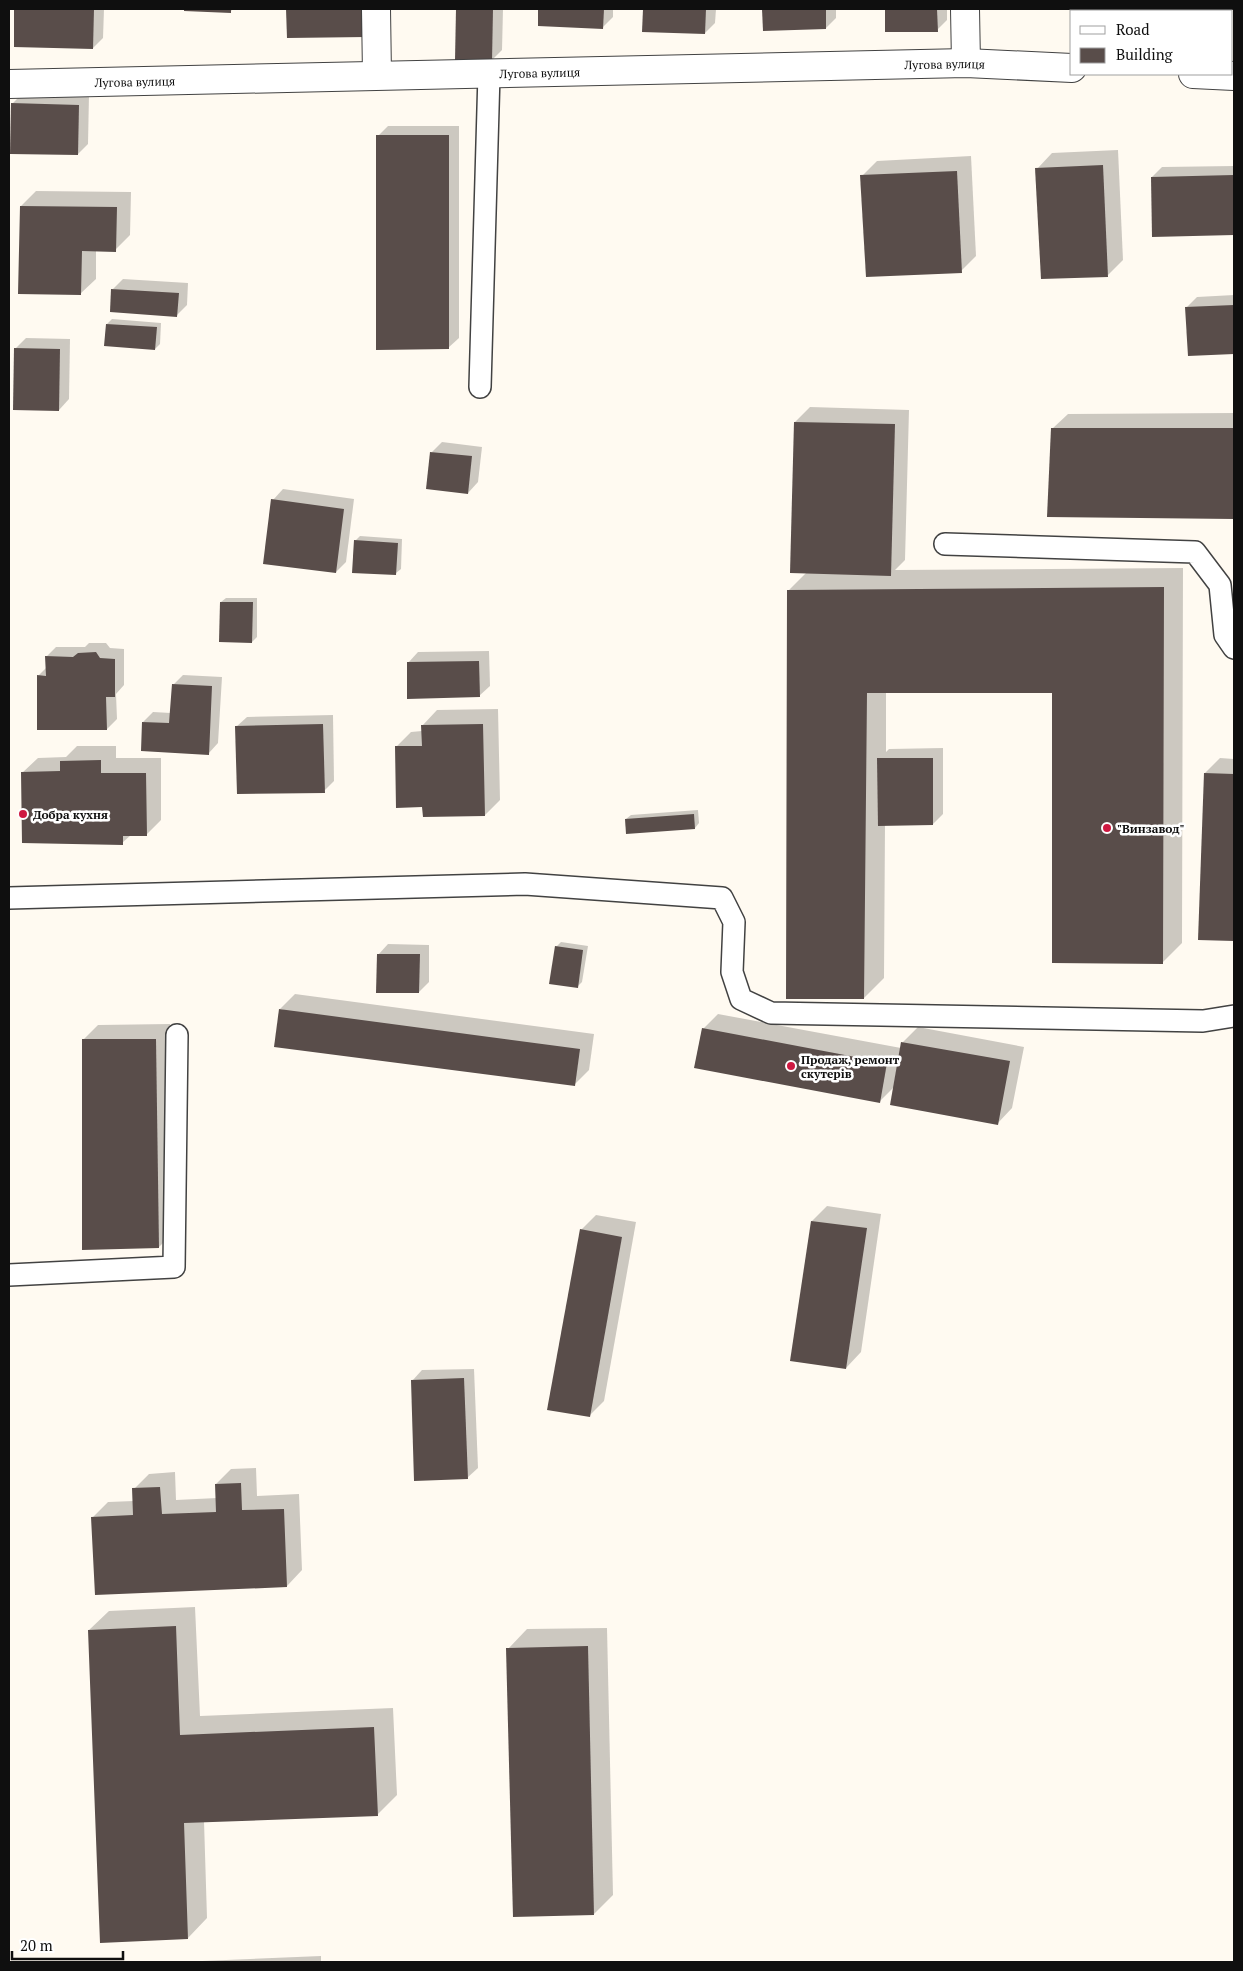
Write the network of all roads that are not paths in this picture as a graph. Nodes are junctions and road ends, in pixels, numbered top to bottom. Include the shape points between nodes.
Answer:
1 (376, 9) edge
2 (966, 9) edge
3 (966, 63) junction
4 (1070, 68) edge
5 (489, 74) junction
6 (377, 75) junction
7 (1214, 75) edge
8 (1234, 76) edge
9 (9, 84) edge
10 (480, 387) dead end
11 (945, 544) dead end
12 (1234, 648) edge
13 (9, 898) edge
14 (1234, 1016) edge
15 (177, 1034) dead end
16 (9, 1275) edge

1 - 6 street
2 - 3 street
3 - 4 street, Лугова вулиця
3 - 5 street, Лугова вулиця
5 - 6 street, Лугова вулиця
5 - 10 lane
6 - 9 street, Лугова вулиця
7 - 8 street
11 - 12 lane via 1195,552 1220,585 1225,635
13 - 14 lane via 525,884 722,898 734,922 732,972 741,999 771,1013 1202,1021
15 - 16 lane via 174,1267

